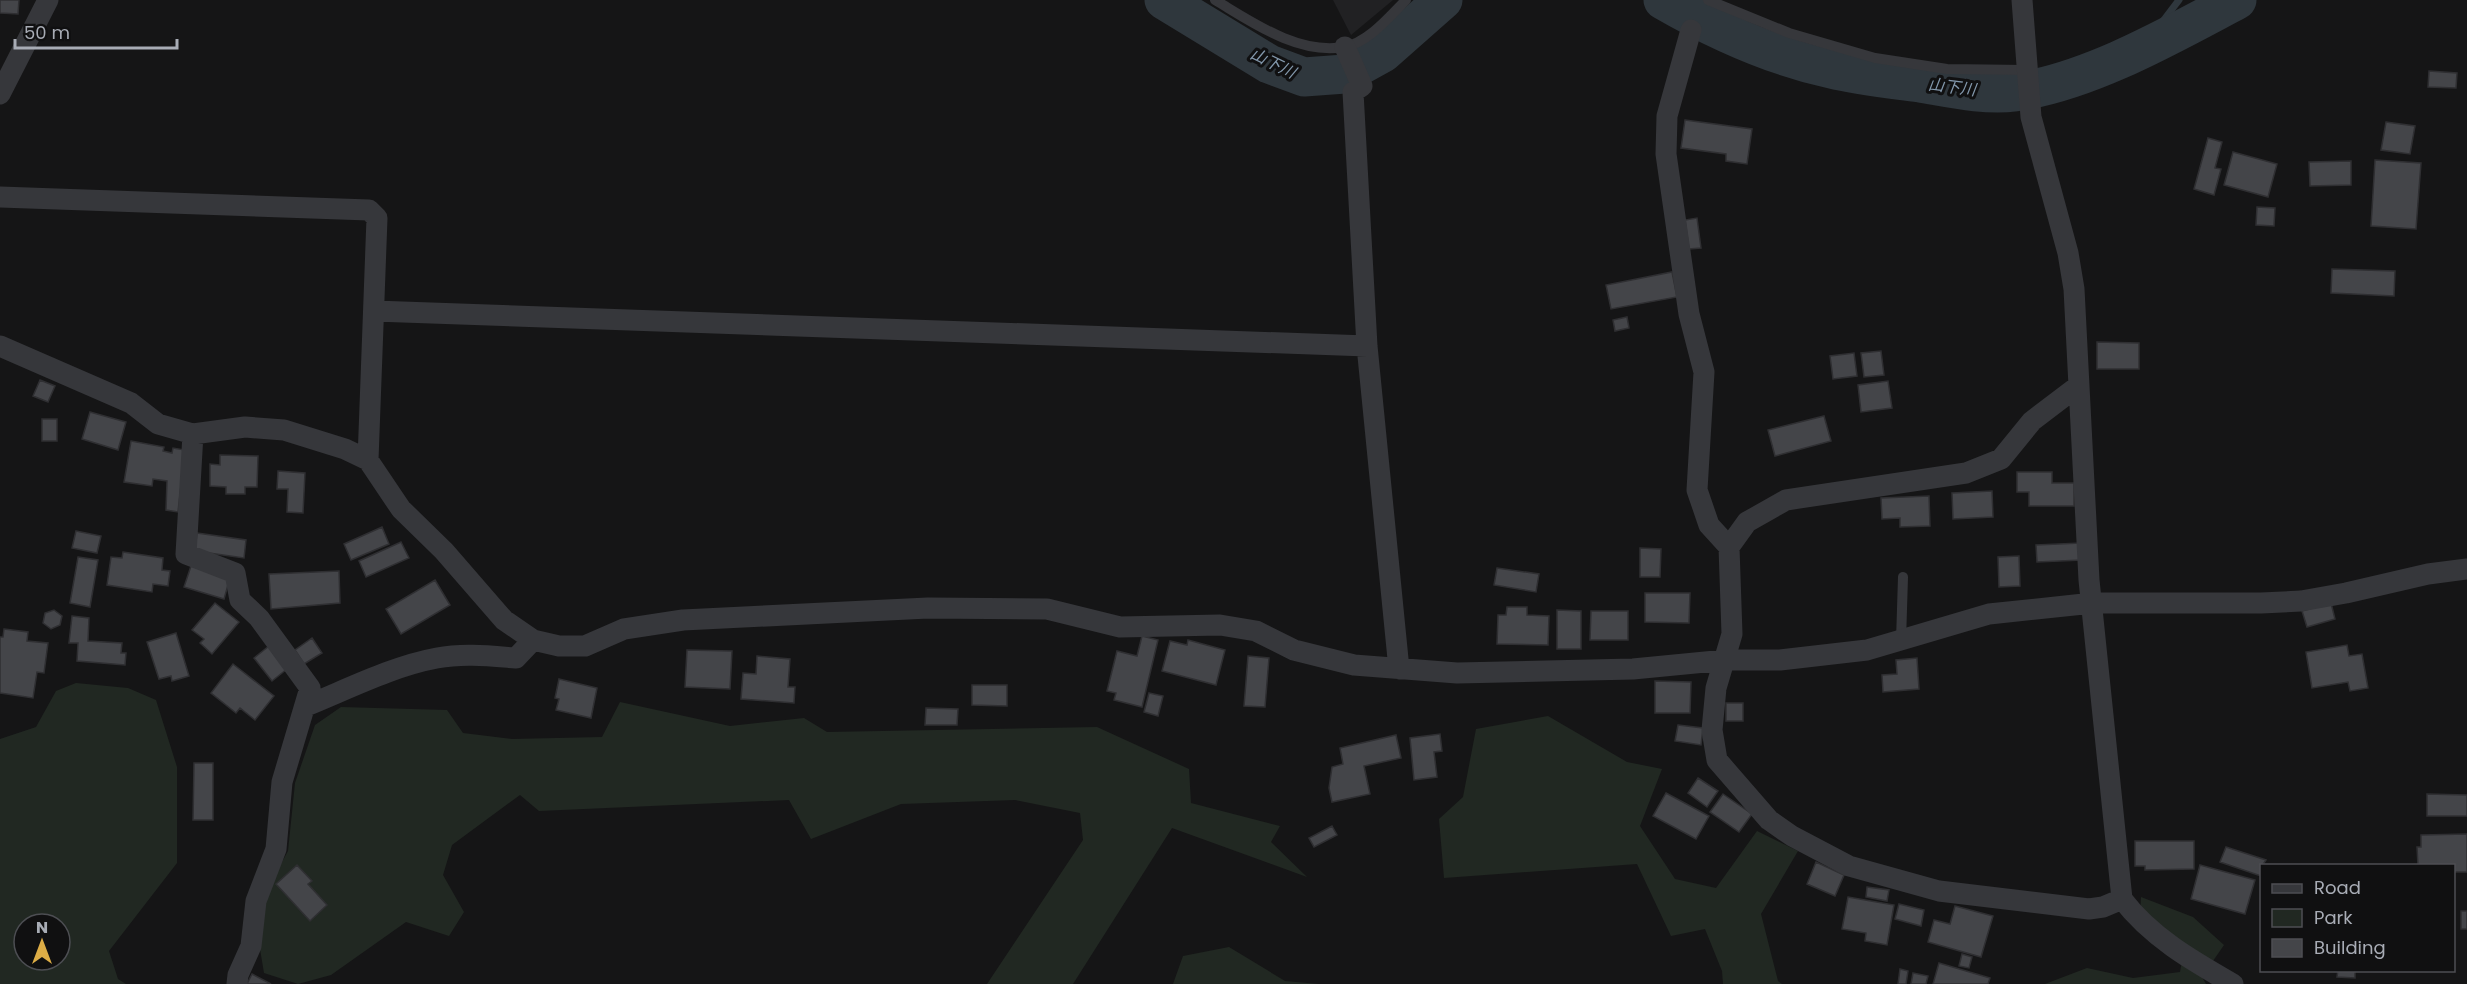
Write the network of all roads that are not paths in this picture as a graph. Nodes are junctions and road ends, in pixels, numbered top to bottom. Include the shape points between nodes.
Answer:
1 (48, 0) edge
2 (1215, 0) edge
3 (1406, 0) edge
4 (1708, 0) edge
5 (2022, 0) edge
6 (1691, 30) dead end
7 (1346, 50) junction
8 (2026, 70) junction
9 (0, 94) edge
10 (0, 197) edge
11 (374, 311) junction
12 (1367, 346) junction
13 (0, 347) edge
14 (2078, 386) junction
15 (193, 434) junction
16 (368, 460) junction
17 (1729, 547) junction
18 (2467, 569) edge
19 (1903, 577) dead end
20 (2093, 603) junction
21 (533, 639) junction
22 (1901, 641) junction
23 (1726, 660) junction
24 (1399, 669) junction
25 (306, 706) junction
26 (2122, 899) junction
27 (237, 984) edge
28 (2232, 984) edge

1 - 9 street
2 - 7 lane via 1282,38
3 - 7 lane
4 - 8 lane via 1789,33 1875,58 1947,69
5 - 8 street
6 - 17 street via 1667,116 1666,154 1689,314 1704,372 1697,490 1709,525
7 - 12 street via 1362,86 1353,92
8 - 14 street via 2031,117 2074,289
10 - 11 street via 369,210 377,218
11 - 12 street
11 - 16 street
12 - 24 street
13 - 15 street via 131,403 158,424
14 - 17 street via 2032,421 2001,459 1966,473 1786,500 1747,522
14 - 20 street
15 - 16 street via 245,427 284,430
15 - 25 street via 186,554 235,573 240,600 259,618 310,688
16 - 21 street via 402,509 504,620
17 - 23 street via 1732,634
18 - 20 street via 2301,601
19 - 22 lane
20 - 22 street via 1989,614
20 - 26 street
21 - 24 street via 559,646 585,646 624,629 683,620 928,608 1047,609 1120,627 1220,626 1256,631 1294,650 1354,665
21 - 25 street via 516,657 436,658
22 - 23 street via 1867,650 1780,660
23 - 24 street via 1633,669 1539,672
23 - 26 street via 1716,688 1712,730 1717,760 1769,820 1792,836 1849,866 1939,891 2089,909
25 - 27 street via 282,782 276,849 256,901 251,946
26 - 28 street via 2139,922 2185,957

